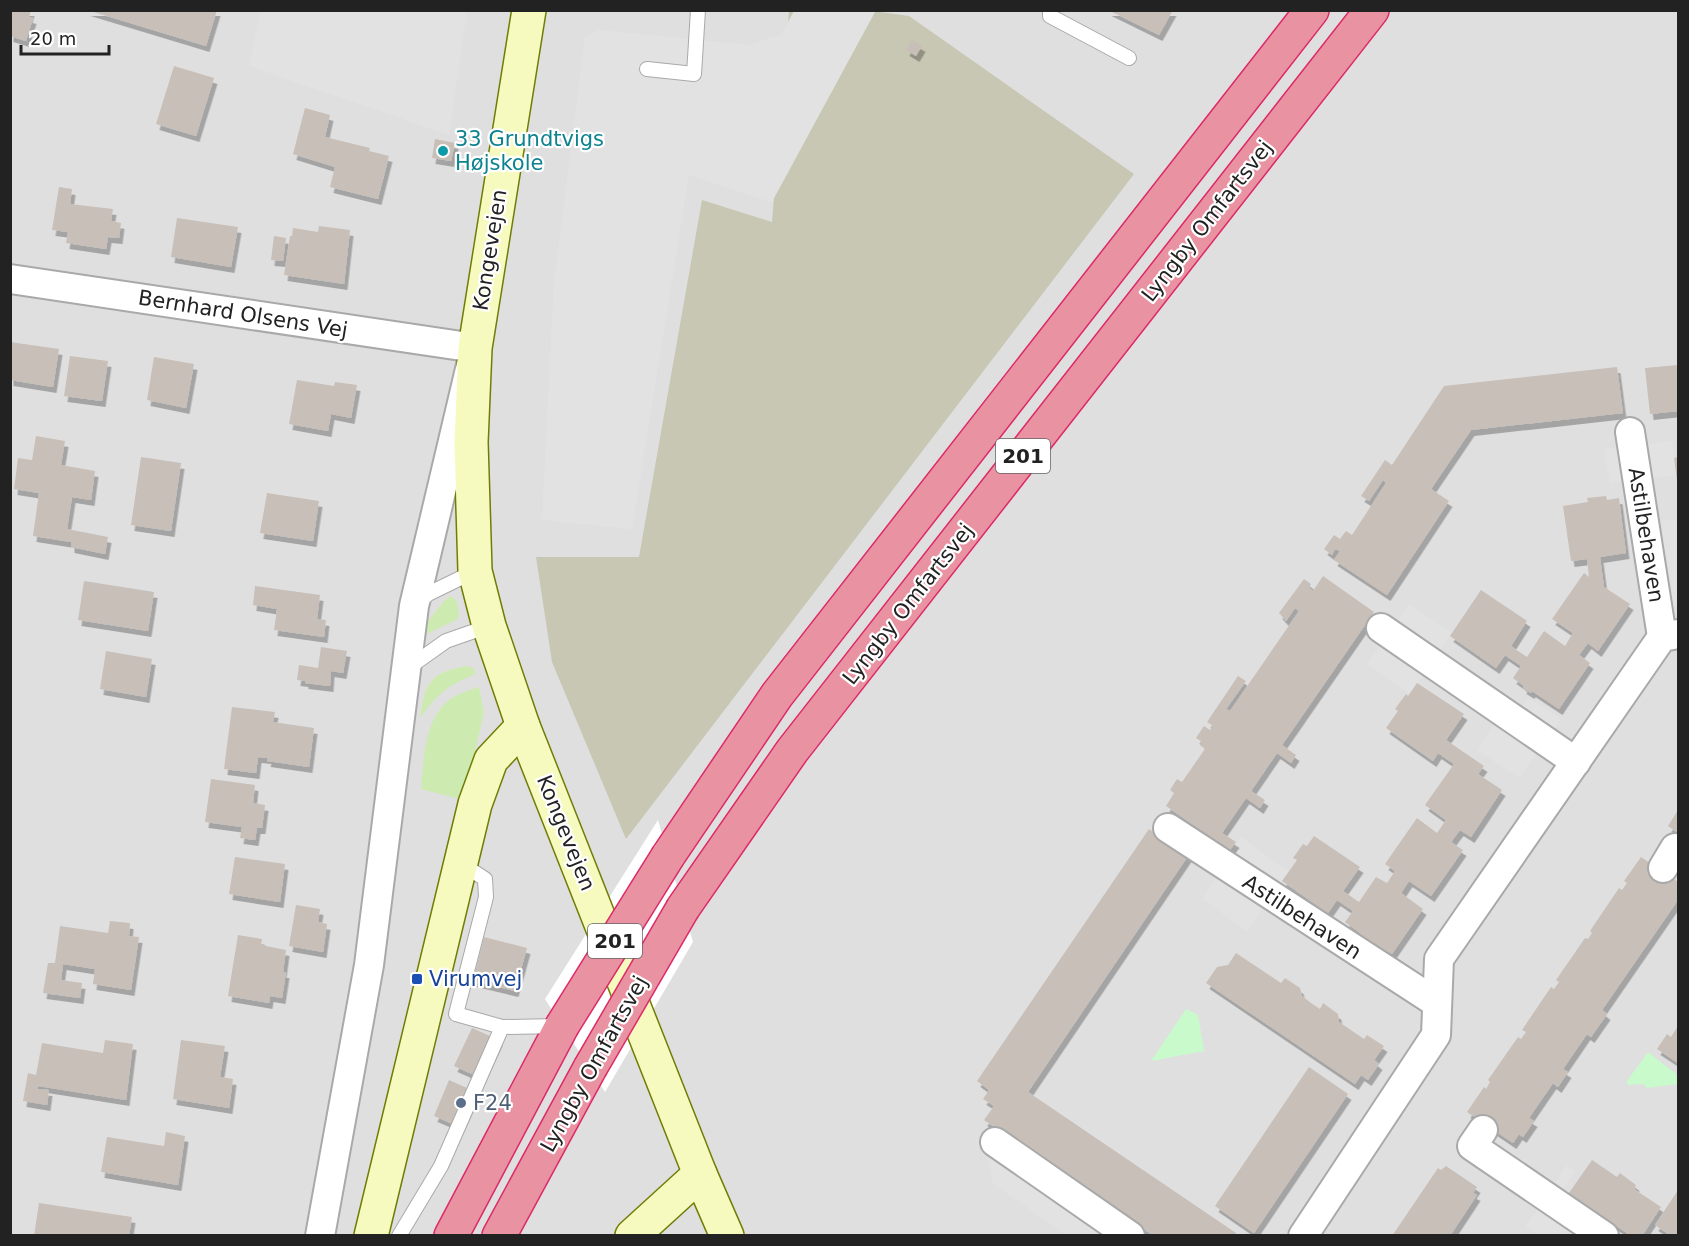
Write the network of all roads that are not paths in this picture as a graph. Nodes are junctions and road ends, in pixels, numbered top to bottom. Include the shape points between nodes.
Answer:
1 (529, 10) edge
2 (698, 10) edge
3 (1050, 10) edge
4 (1312, 10) edge
5 (1372, 10) edge
6 (1129, 58) dead end
7 (647, 69) dead end
8 (10, 279) edge
9 (475, 348) junction
10 (1630, 432) dead end
11 (475, 571) junction
12 (414, 606) junction
13 (489, 626) junction
14 (1381, 628) dead end
15 (1670, 636) edge
16 (406, 669) junction
17 (523, 726) junction
18 (1576, 762) junction
19 (1168, 828) dead end
20 (461, 863) junction
21 (1437, 1003) junction
22 (502, 1026) junction
23 (562, 1026) junction
24 (1483, 1130) dead end
25 (995, 1142) dead end
26 (700, 1174) junction
27 (320, 1236) edge
28 (371, 1236) edge
29 (399, 1236) edge
30 (451, 1236) edge
31 (500, 1236) edge
32 (632, 1236) edge
33 (727, 1236) edge
34 (1130, 1236) edge
35 (1303, 1236) edge
36 (1604, 1236) edge

1 - 9 street, Kongevejen
2 - 7 lane via 694,74
3 - 6 lane via 1050,16
4 - 23 highway, 201, bridge via 777,695 668,856
5 - 31 highway, Lyngby Omfartsvej / 201, bridge via 792,751 683,908 590,1068
8 - 9 street, Bernhard Olsens Vej
9 - 11 street, Kongevejen via 471,442
9 - 12 street, Kongevejen
10 - 15 street, Astilbehaven
11 - 12 lane via 428,594
11 - 13 street, Kongevejen
12 - 16 street, Kongevejen
13 - 16 lane via 446,641
13 - 17 street, Kongevejen
14 - 18 street
15 - 18 street, Astilbehaven
16 - 27 street, Kongevejen via 369,965
17 - 20 street via 491,760 475,804
17 - 26 street, Kongevejen
18 - 21 street, Astilbehaven via 1439,959
19 - 21 street, Astilbehaven
20 - 22 lane via 485,879 486,897 456,1014
20 - 28 street
21 - 35 street, Astilbehaven via 1436,1035
22 - 23 lane
22 - 29 lane via 441,1166
23 - 30 highway, 201
24 - 36 street via 1472,1146
25 - 34 street
26 - 32 street
26 - 33 street

